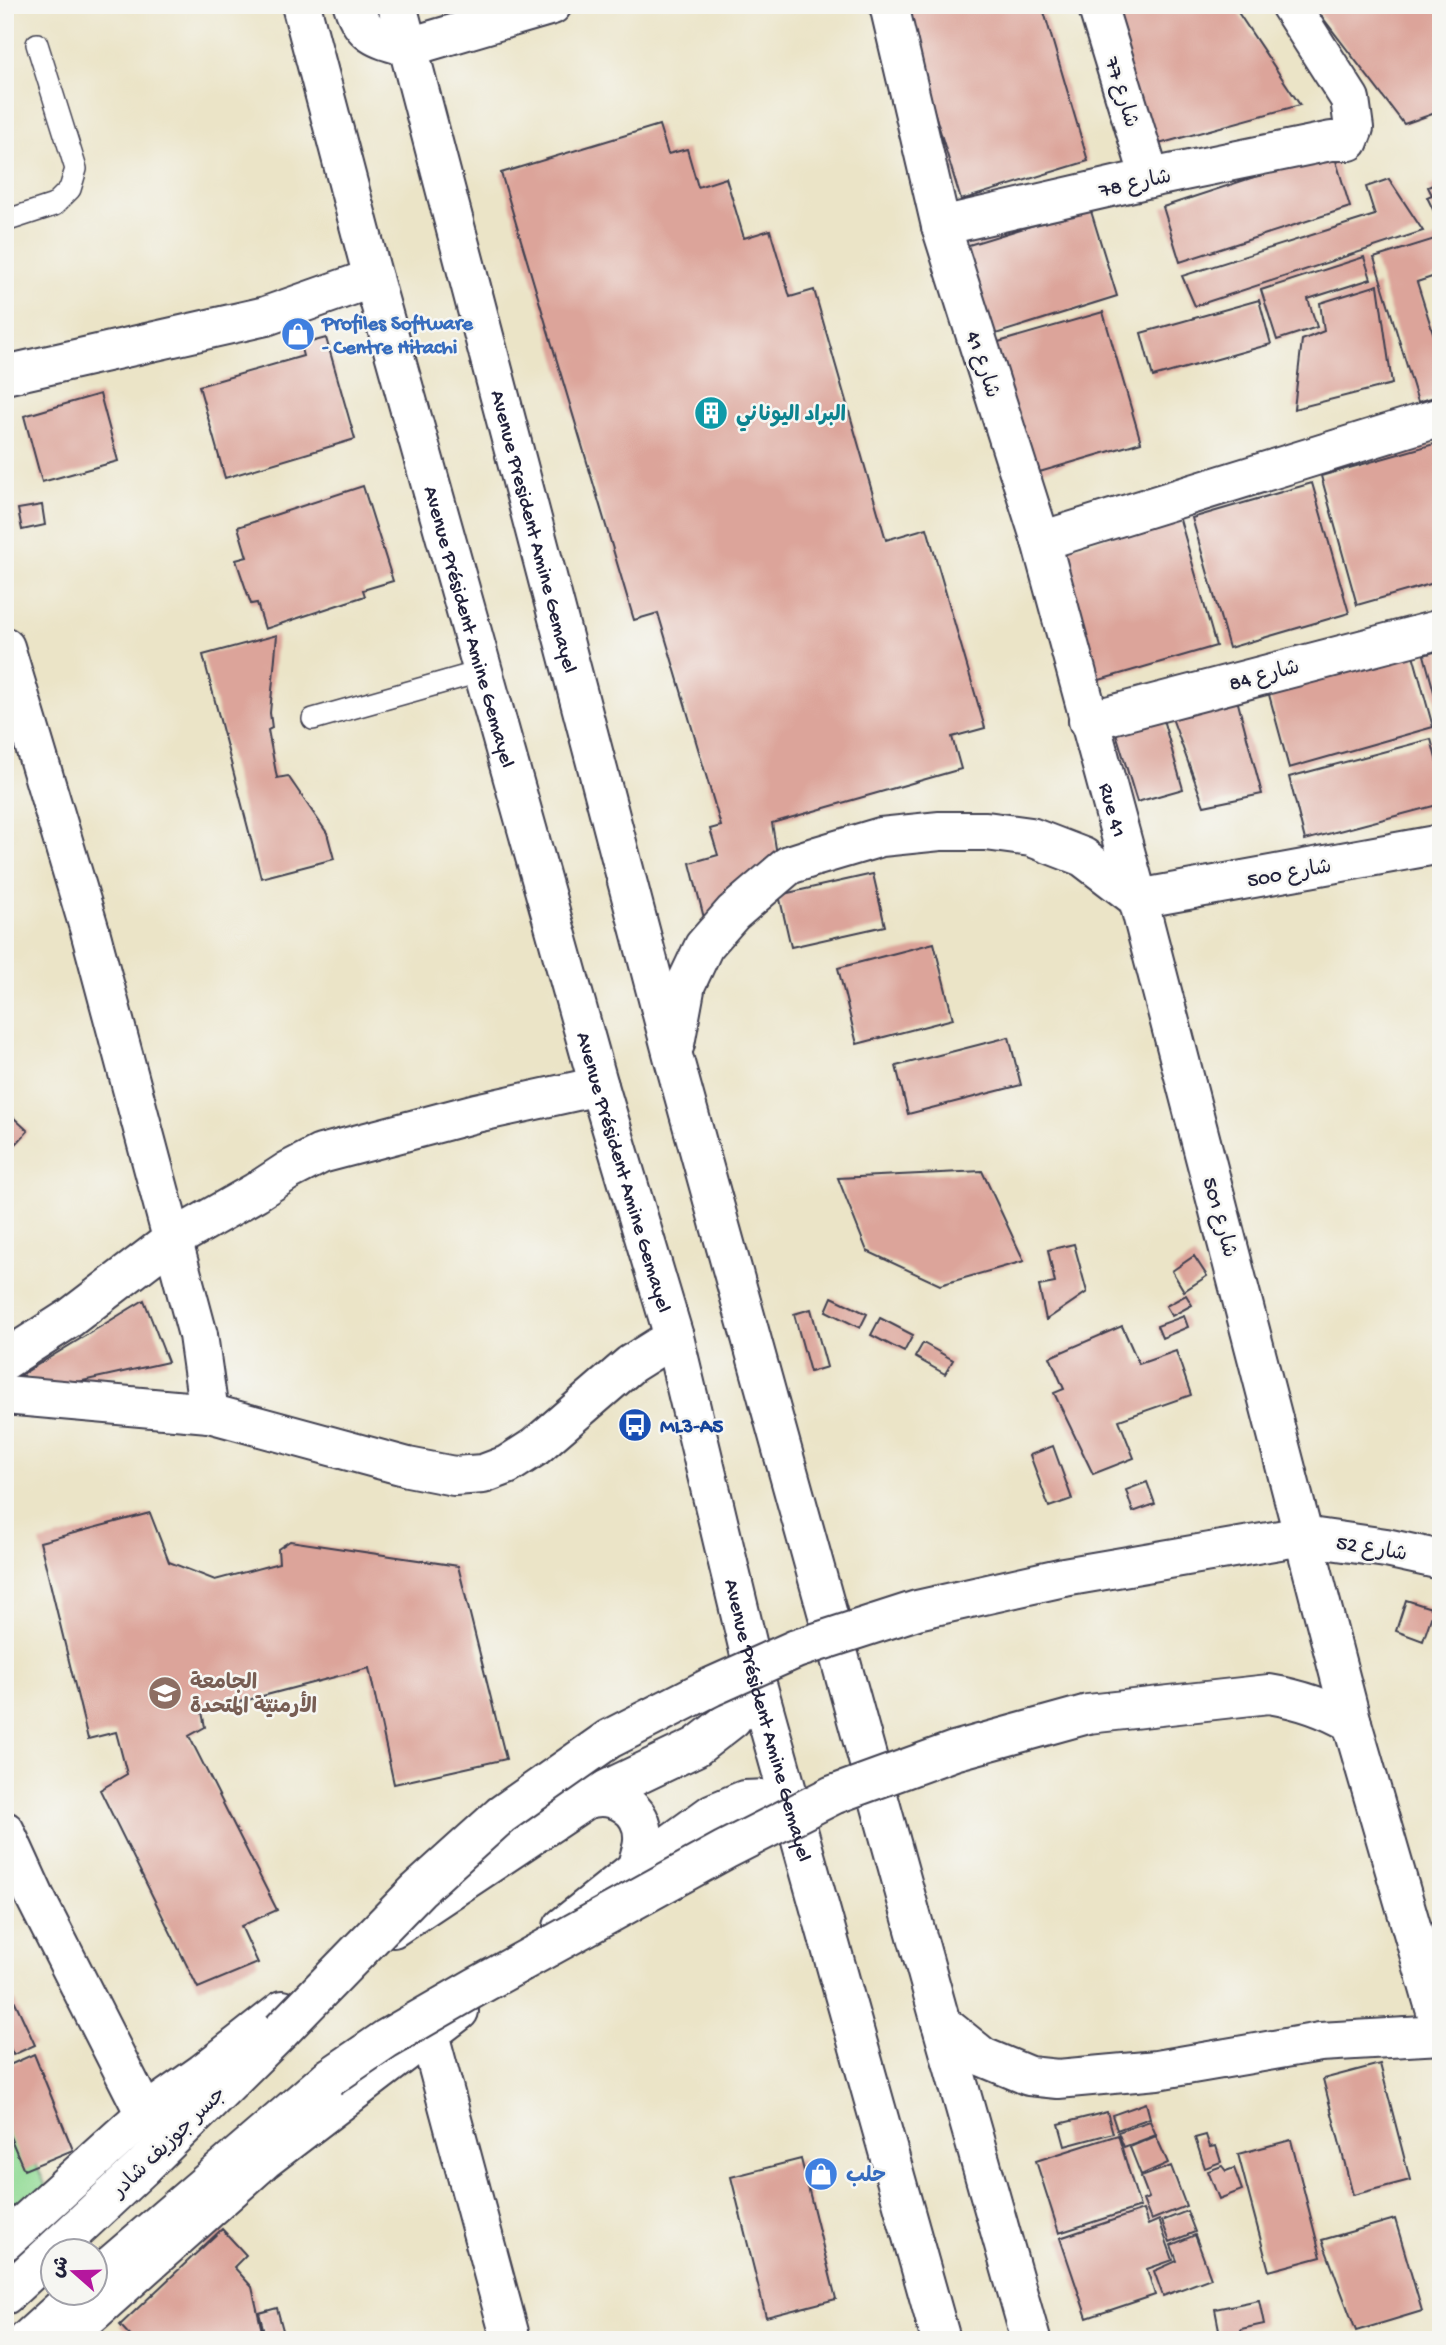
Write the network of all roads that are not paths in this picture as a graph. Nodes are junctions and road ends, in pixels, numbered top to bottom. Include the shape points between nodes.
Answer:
1 (301, 5) edge
2 (353, 5) edge
3 (397, 5) edge
4 (552, 5) edge
5 (889, 5) edge
6 (1097, 5) edge
7 (1290, 5) edge
8 (37, 44) dead end
9 (409, 47) junction
10 (1150, 178) junction
11 (5, 221) edge
12 (941, 226) junction
13 (373, 278) junction
14 (5, 375) edge
15 (1441, 418) edge
16 (1041, 541) junction
17 (1441, 629) edge
18 (5, 647) edge
19 (483, 670) junction
20 (12, 701) edge
21 (313, 719) dead end
22 (1088, 721) junction
23 (1441, 844) edge
24 (1138, 899) junction
25 (673, 1056) junction
26 (599, 1086) junction
27 (172, 1240) junction
28 (674, 1337) junction
29 (5, 1360) edge
30 (5, 1395) edge
31 (209, 1413) junction
32 (1303, 1536) junction
33 (1441, 1560) edge
34 (1064, 1577) joint
35 (757, 1685) junction
36 (1352, 1723) junction
37 (585, 1800) junction
38 (790, 1804) junction
39 (5, 1831) edge
40 (638, 1868) junction
41 (941, 2023) junction
42 (1441, 2029) edge
43 (429, 2034) junction
44 (1441, 2035) edge
45 (145, 2114) junction
46 (69, 2236) edge
47 (5, 2241) edge
48 (38, 2265) edge
49 (108, 2268) edge
50 (5, 2295) edge
51 (65, 2306) edge
52 (27, 2340) edge
53 (62, 2340) edge
54 (511, 2340) edge
55 (941, 2340) edge
56 (1031, 2340) edge

1 - 13 main road, Avenue Président Amine Gemayel
2 - 9 main road via 372,35
3 - 9 main road, Avenue President Amine Gemayel
4 - 9 main road
5 - 12 main road, شارع 41
6 - 10 main road, شارع 77
7 - 10 main road, شارع 78 via 1350,99 1354,128 1349,141
8 - 11 lane via 76,169 70,189 54,205
9 - 25 main road, Avenue President Amine Gemayel
10 - 12 main road, شارع 78
12 - 16 main road, شارع 41
13 - 14 main road via 266,316
13 - 19 main road, Avenue Président Amine Gemayel
15 - 16 main road
16 - 22 main road, شارع 41
17 - 22 main road, شارع 84
18 - 20 main road
19 - 21 lane
19 - 26 main road, Avenue Président Amine Gemayel
20 - 27 main road via 90,931
22 - 24 main road, Rue 41
23 - 24 main road, شارع 500
24 - 25 main road via 1083,857 1031,837 986,831 881,837 789,865 733,913 704,946 685,984
24 - 32 main road, شارع 501
25 - 41 main road
26 - 27 main road via 321,1154
26 - 28 main road, Avenue Président Amine Gemayel
27 - 29 main road via 70,1318
27 - 31 main road via 198,1335
28 - 31 main road via 631,1364 535,1447 483,1474 454,1476 418,1469
28 - 35 main road, Avenue Président Amine Gemayel
30 - 31 main road
32 - 33 main road, شارع 52
32 - 34 main road, شارع 52
32 - 36 main road, شارع 501
34 - 46 main road, جسر جوزيف شادر, bridge via 917,1610 796,1649 609,1739 491,1825 418,1890 153,2158
35 - 37 main road via 732,1719 696,1747
35 - 38 main road, Avenue Président Amine Gemayel
36 - 42 main road, شارع 501
36 - 49 main road, bridge via 1326,1708 1269,1694 1088,1714 954,1751 833,1795 386,2039 329,2078
37 - 40 main road via 613,1798 636,1814 643,1841
37 - 45 main road via 357,1952
38 - 40 main road via 758,1799 731,1805
38 - 55 main road, Avenue Président Amine Gemayel
39 - 45 main road
40 - 43 main road
41 - 44 main road via 983,2057 1029,2076 1058,2079 1157,2070 1320,2042
41 - 56 main road
43 - 53 main road via 264,2160
43 - 54 main road
45 - 47 main road
48 - 50 main road, جسر جوزيف شادر
51 - 52 main road

